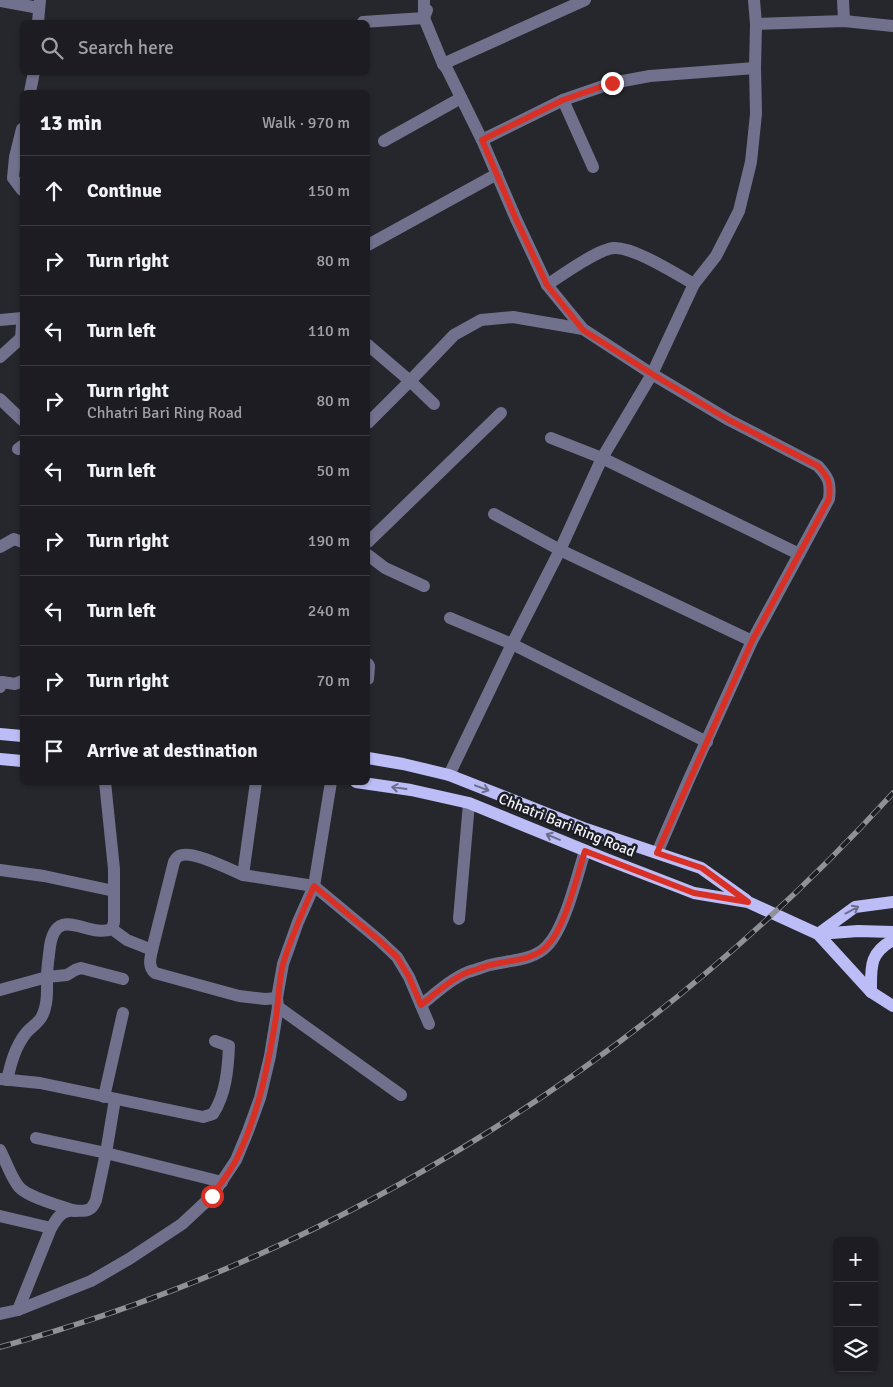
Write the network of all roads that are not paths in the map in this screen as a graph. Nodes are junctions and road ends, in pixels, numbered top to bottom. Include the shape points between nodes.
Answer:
1 (424, 0) edge
2 (430, 0) edge
3 (585, 0) edge
4 (754, 0) edge
5 (843, 0) edge
6 (0, 1) edge
7 (40, 4) edge
8 (424, 18) junction
9 (38, 20) edge
10 (844, 21) junction
11 (370, 22) edge
12 (756, 24) junction
13 (893, 26) edge
14 (443, 64) junction
15 (755, 68) junction
16 (33, 75) edge
17 (30, 90) edge
18 (461, 98) junction
19 (563, 100) junction
20 (20, 137) edge
21 (482, 140) junction
22 (384, 142) dead end
23 (593, 167) dead end
24 (497, 174) junction
25 (20, 187) edge
26 (370, 244) edge
27 (694, 284) junction
28 (547, 285) junction
29 (20, 318) edge
30 (0, 320) edge
31 (583, 330) junction
32 (20, 338) edge
33 (370, 347) edge
34 (0, 357) edge
35 (652, 374) junction
36 (410, 381) junction
37 (0, 398) edge
38 (434, 404) dead end
39 (501, 413) dead end
40 (20, 418) edge
41 (370, 421) edge
42 (551, 438) dead end
43 (602, 458) junction
44 (494, 514) dead end
45 (370, 540) edge
46 (20, 541) edge
47 (0, 547) edge
48 (560, 550) junction
49 (799, 554) junction
50 (370, 557) edge
51 (424, 586) dead end
52 (450, 618) dead end
53 (752, 641) junction
54 (512, 644) junction
55 (20, 682) edge
56 (1, 683) edge
57 (0, 734) edge
58 (20, 736) edge
59 (707, 742) junction
60 (370, 758) edge
61 (0, 759) edge
62 (20, 761) edge
63 (450, 775) junction
64 (370, 784) edge
65 (105, 785) edge
66 (256, 785) edge
67 (331, 785) edge
68 (470, 803) junction
69 (585, 851) junction
70 (657, 853) junction
71 (0, 870) edge
72 (243, 875) junction
73 (314, 886) junction
74 (114, 891) junction
75 (748, 902) junction
76 (893, 902) edge
77 (459, 919) dead end
78 (112, 929) junction
79 (893, 932) edge
80 (818, 934) junction
81 (893, 940) edge
82 (152, 950) junction
83 (47, 978) junction
84 (123, 979) dead end
85 (0, 990) edge
86 (871, 992) junction
87 (278, 1003) junction
88 (421, 1005) junction
89 (893, 1006) edge
90 (123, 1014) dead end
91 (428, 1024) dead end
92 (216, 1041) dead end
93 (3, 1079) edge
94 (401, 1095) dead end
95 (110, 1098) junction
96 (36, 1138) dead end
97 (0, 1150) edge
98 (106, 1153) junction
99 (222, 1182) junction
100 (76, 1211) junction
101 (0, 1216) edge
102 (51, 1228) junction
103 (18, 1310) junction
104 (0, 1314) edge

1 - 8 street
2 - 8 street
3 - 14 street
4 - 12 street
5 - 10 street
6 - 7 street
7 - 9 street
8 - 11 street
8 - 14 street
10 - 12 street
10 - 13 street
12 - 15 street
14 - 18 street
15 - 19 street via 650,76 612,83
15 - 27 street via 756,114 739,211 716,256
16 - 17 street
18 - 21 street
18 - 22 street
19 - 21 street
19 - 23 street
20 - 25 street via 14,178
21 - 24 street
24 - 26 street
24 - 28 street
27 - 28 street via 636,252 614,248 599,252
27 - 35 street
28 - 31 street
29 - 30 street
31 - 35 street
31 - 36 street via 513,317 481,320 454,334
32 - 34 street
33 - 36 street
35 - 43 street
35 - 49 street via 729,420 818,466 827,476 829,499
36 - 38 street
36 - 41 street
37 - 40 street
39 - 45 street
42 - 43 street
43 - 48 street
43 - 49 street
44 - 48 street
46 - 47 street via 14,539
48 - 53 street
48 - 54 street
49 - 53 street
50 - 51 street via 385,568
52 - 54 street
53 - 59 street
54 - 59 street
54 - 63 street
55 - 56 street
57 - 58 main road
59 - 70 street
60 - 63 main road
61 - 62 main road
63 -> 70 main road via 586,829
68 -> 64 main road, Chhatri Bari Ring Road
65 - 74 street
66 - 72 street
67 - 73 street
69 -> 68 main road, Chhatri Bari Ring Road
68 - 77 street
69 - 75 main road, Chhatri Bari Ring Road via 694,893
69 - 88 street via 565,913 547,946 534,956 466,973
70 - 75 main road via 702,868
71 - 74 street
72 - 73 street
72 - 82 street via 205,858 184,854 178,857 174,862
73 - 87 street via 283,964
73 - 88 street via 397,957
74 - 78 street
75 - 80 main road, Chhatri Bari Ring Road
80 -> 76 main road via 855,907
78 - 82 street via 127,940
78 - 83 street via 105,932 66,924 57,927 52,935
79 - 80 main road
80 - 86 main road
81 - 86 main road via 882,946 874,958
82 - 87 street via 150,965 156,973 239,996
83 - 84 street via 67,975 81,968
83 - 85 street
83 - 93 street via 42,1017 16,1049
86 - 89 main road
87 - 94 street
87 - 99 street via 260,1098 236,1160
88 - 91 street
90 - 95 street
92 - 95 street via 229,1046 228,1072 213,1114 203,1117
93 - 95 street via 40,1083
95 - 98 street
96 - 98 street
97 - 100 street via 21,1190
98 - 99 street
98 - 100 street via 93,1207 87,1211
99 - 103 street via 182,1224 129,1259 91,1281
100 - 102 street via 64,1212
101 - 102 street
102 - 103 street
103 - 104 street

